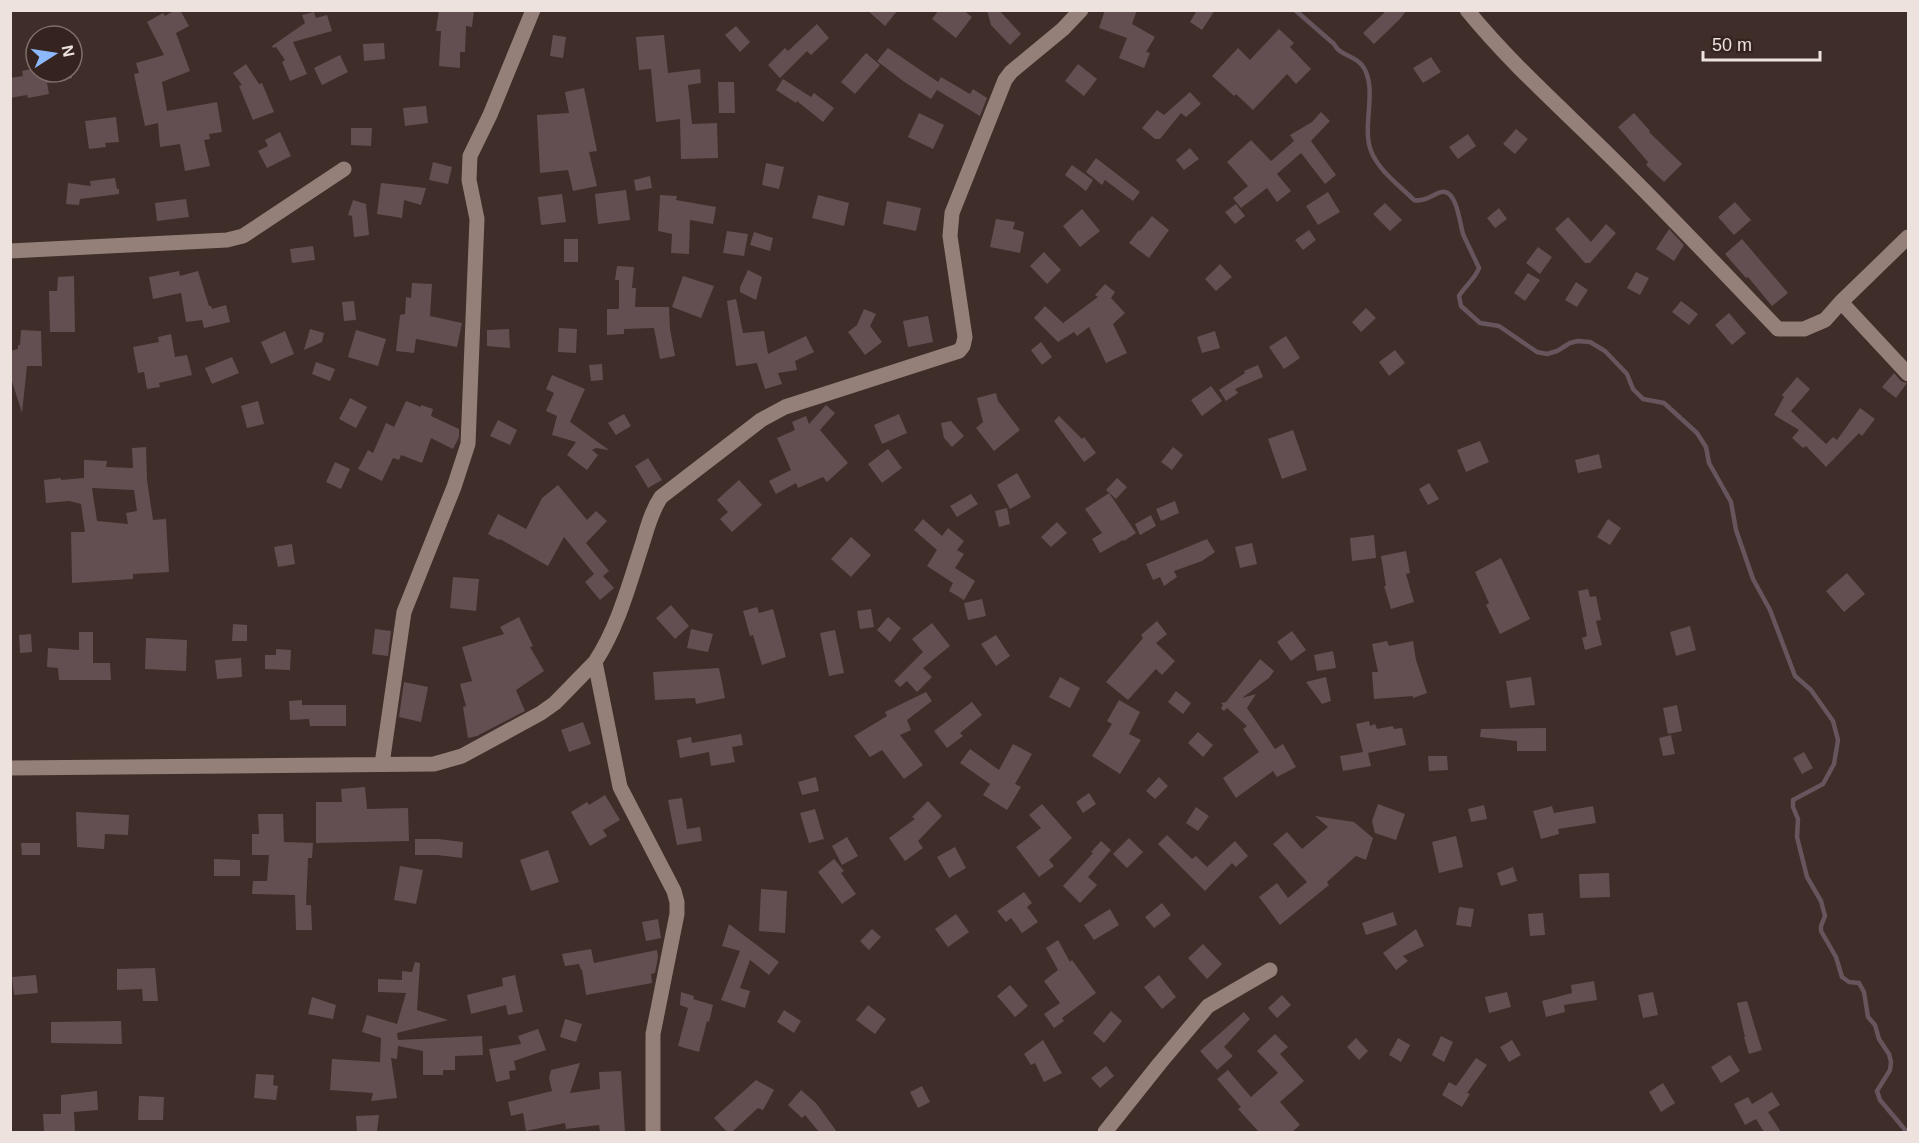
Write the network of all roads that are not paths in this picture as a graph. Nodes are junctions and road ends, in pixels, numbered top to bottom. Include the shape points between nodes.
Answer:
1 (533, 10) edge
2 (1081, 10) edge
3 (1467, 10) edge
4 (344, 169) dead end
5 (1908, 237) edge
6 (10, 251) edge
7 (1840, 302) junction
8 (1908, 374) edge
9 (595, 662) junction
10 (382, 764) junction
11 (10, 768) edge
12 (1270, 970) dead end
13 (653, 1132) edge
14 (1105, 1132) edge

1 - 10 street via 470,156 469,180 477,219 468,444 404,612
2 - 9 street via 1005,80 952,213 950,236 965,337 963,346 949,355 785,407 661,497 617,621
3 - 7 street via 1491,40 1778,329 1804,329 1825,320
4 - 6 street via 256,229 227,240
5 - 7 street
7 - 8 street
9 - 10 street via 549,708 462,756 434,764
9 - 13 street via 620,787 677,902 653,1041
10 - 11 street
12 - 14 street via 1208,1006

